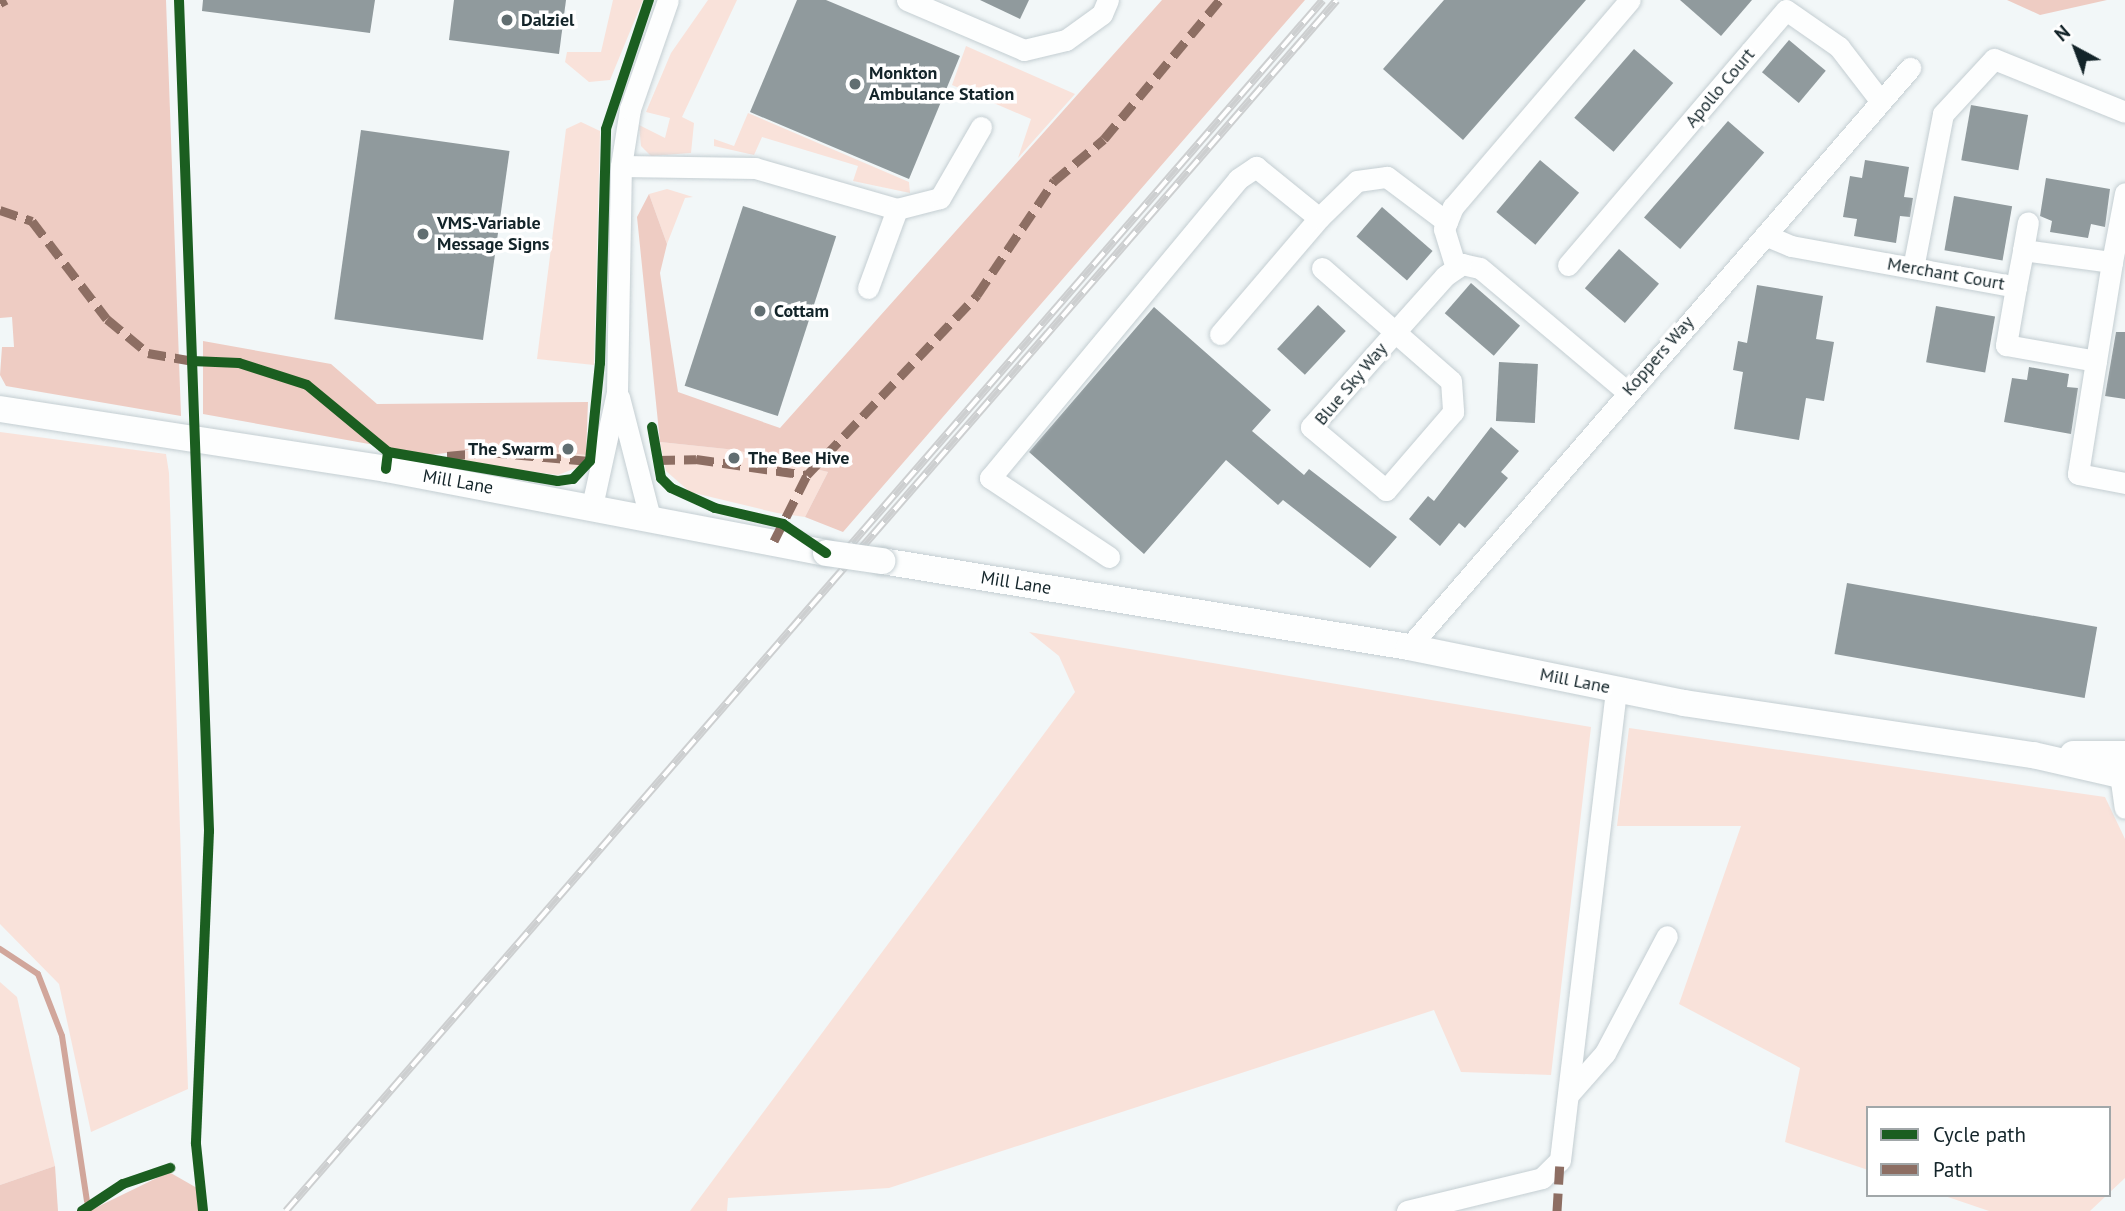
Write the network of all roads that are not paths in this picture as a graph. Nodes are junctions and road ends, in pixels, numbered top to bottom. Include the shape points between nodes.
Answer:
1 (668, 0) edge
2 (681, 0) edge
3 (907, 0) edge
4 (1108, 0) edge
5 (1630, 0) edge
6 (1783, 5) edge
7 (662, 23) junction
8 (1910, 68) dead end
9 (1879, 99) junction
10 (2125, 112) edge
11 (981, 128) dead end
12 (621, 166) junction
13 (2125, 192) edge
14 (897, 209) junction
15 (1319, 218) junction
16 (1447, 222) junction
17 (2028, 222) dead end
18 (1765, 235) junction
19 (2023, 250) junction
20 (2112, 262) junction
21 (1568, 265) dead end
22 (1322, 268) dead end
23 (1456, 268) junction
24 (1913, 268) junction
25 (2016, 287) junction
26 (869, 288) dead end
27 (1395, 332) junction
28 (1220, 334) dead end
29 (2096, 361) junction
30 (1626, 391) junction
31 (617, 392) junction
32 (0, 409) edge
33 (2125, 483) edge
34 (592, 506) junction
35 (650, 518) junction
36 (1109, 557) dead end
37 (1409, 647) junction
38 (1616, 689) junction
39 (2123, 768) edge
40 (2125, 808) edge
41 (1667, 936) dead end
42 (1568, 1095) junction
43 (1407, 1211) edge

1 - 7 street
2 - 7 street
3 - 4 street via 1024,50 1066,40 1102,14
5 - 16 street
6 - 9 street, Apollo Court via 1839,47
6 - 21 street, Apollo Court
7 - 12 street via 630,109
8 - 9 street, Koppers Way
9 - 18 street, Koppers Way
10 - 24 street via 1994,60 1943,114
11 - 14 street via 940,198
12 - 14 street via 755,168
12 - 31 street
13 - 20 street
14 - 26 street
15 - 16 street via 1357,181 1387,177
15 - 28 street
15 - 36 street via 1256,167 1238,179 990,478
16 - 23 street via 1446,248
17 - 19 street, Merchant Court
18 - 24 street, Merchant Court via 1791,246
18 - 30 street, Koppers Way
19 - 20 street
19 - 25 street, Merchant Court
20 - 29 street
22 - 27 street
23 - 27 street, Blue Sky Way
23 - 30 street via 1480,268
24 - 25 street, Merchant Court
25 - 29 street via 2006,345
27 - 27 street, Blue Sky Way via 1311,427 1386,490 1453,412 1454,398 1451,381
29 - 33 street via 2078,474
30 - 37 street, Koppers Way
31 - 34 street
31 - 35 street
32 - 34 main road, Mill Lane via 148,429
34 - 35 main road, Mill Lane
35 - 37 main road, Mill Lane, bridge via 826,552
37 - 38 main road, Mill Lane
38 - 39 main road, Mill Lane
38 - 42 street
39 - 40 street
41 - 42 street via 1605,1053
42 - 43 street via 1560,1160 1542,1178

